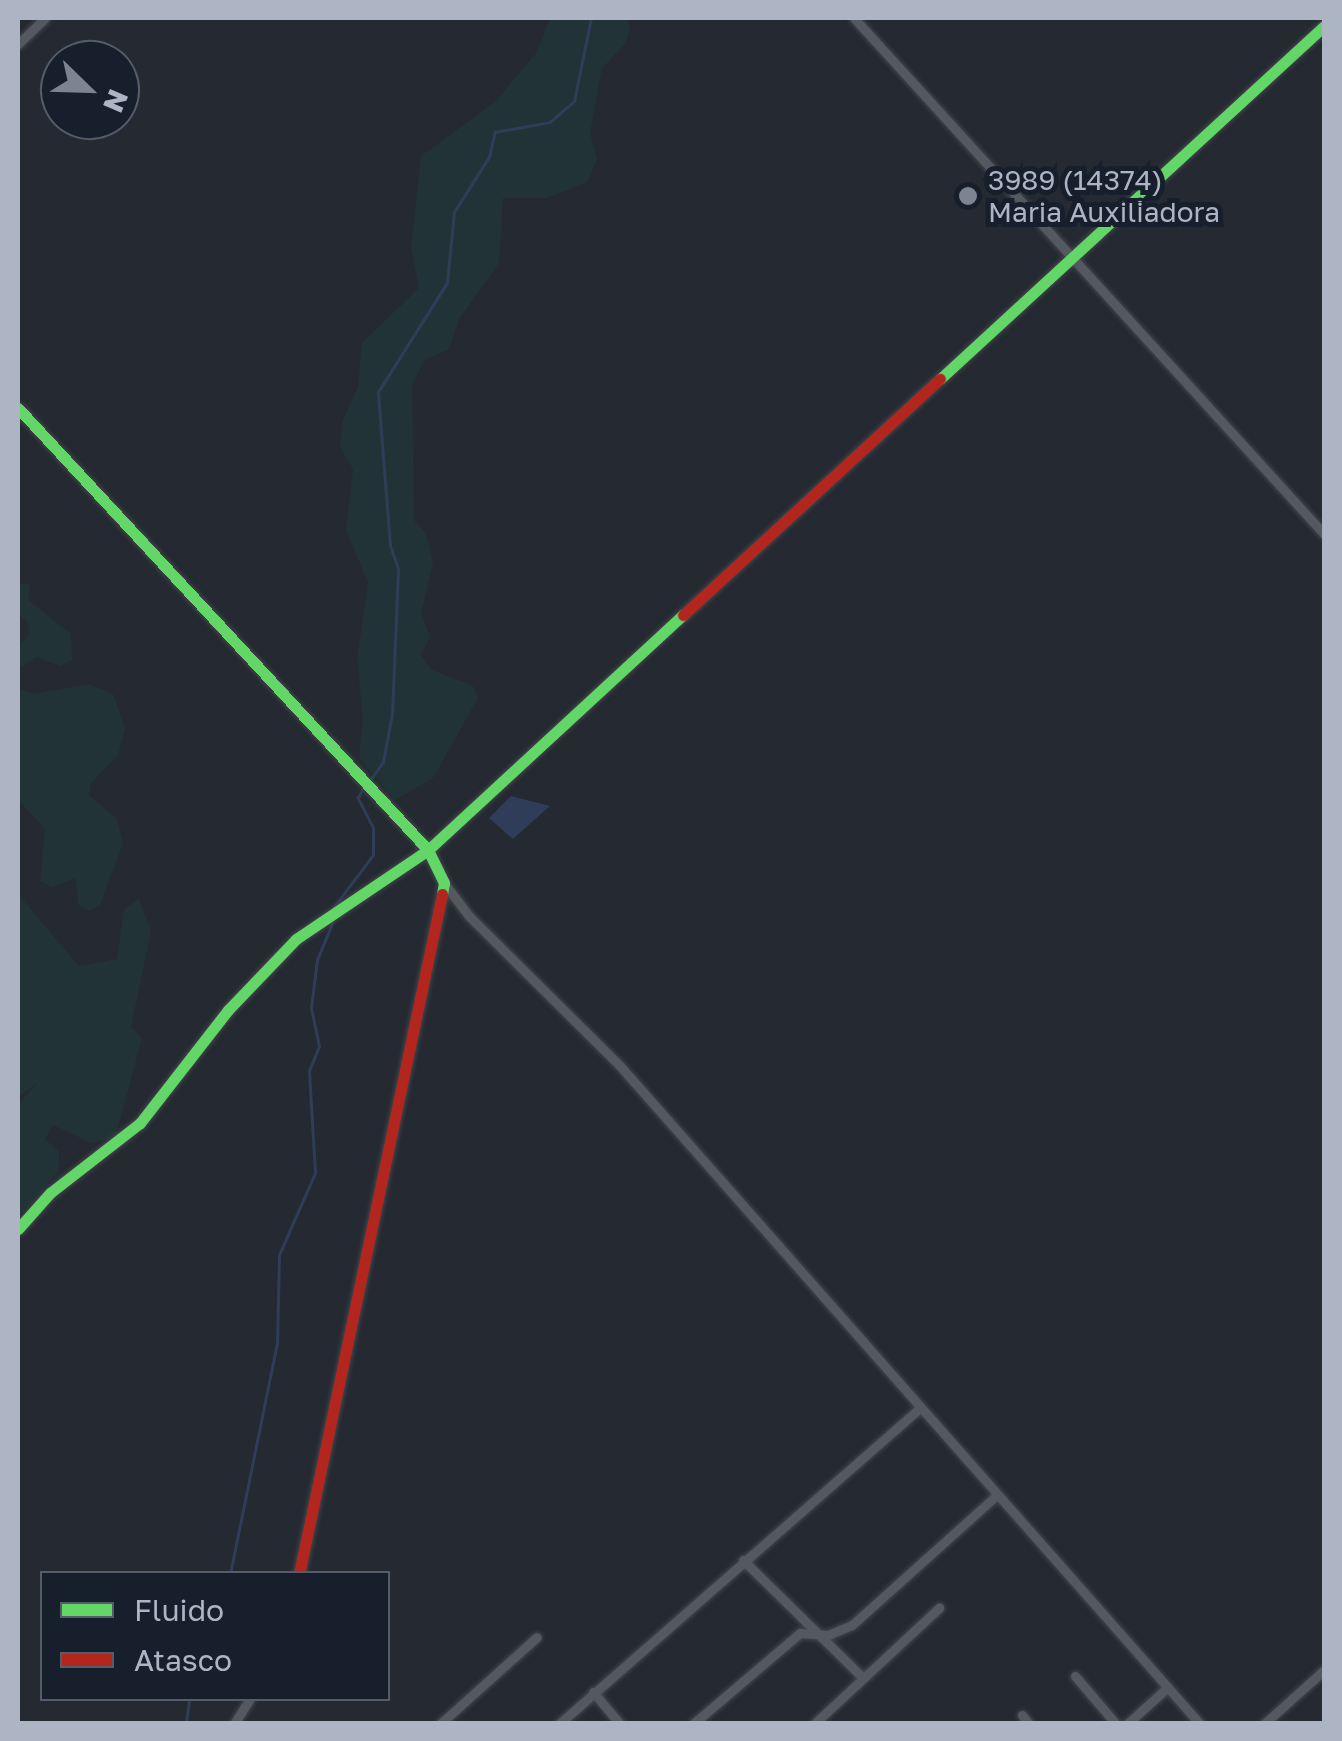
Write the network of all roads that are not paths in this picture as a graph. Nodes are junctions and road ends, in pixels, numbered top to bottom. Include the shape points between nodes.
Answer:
1 (44, 18) edge
2 (854, 18) edge
3 (1324, 26) edge
4 (18, 44) edge
5 (1073, 255) junction
6 (18, 408) edge
7 (1324, 534) edge
8 (428, 850) junction
9 (444, 882) junction
10 (18, 1229) edge
11 (921, 1407) junction
12 (997, 1495) junction
13 (743, 1560) junction
14 (300, 1571) edge
15 (939, 1608) dead end
16 (816, 1633) junction
17 (538, 1637) dead end
18 (1324, 1670) edge
19 (1075, 1676) dead end
20 (864, 1678) junction
21 (1168, 1687) junction
22 (593, 1692) junction
23 (248, 1701) edge
24 (234, 1724) edge
25 (440, 1724) edge
26 (559, 1724) edge
27 (620, 1724) edge
28 (693, 1724) edge
29 (814, 1724) edge
30 (1116, 1724) edge
31 (1127, 1724) edge
32 (1200, 1724) edge
33 (1264, 1724) edge

1 - 4 street
2 - 5 street
3 - 5 street
5 - 7 street
5 - 8 street
6 - 8 street
8 - 9 street
8 - 10 street via 326,918 228,1010 140,1123 50,1193
9 - 11 street via 469,916 621,1067
9 - 14 street
11 - 12 street
11 - 13 street
12 - 16 street via 852,1625
12 - 21 street
13 - 16 street
13 - 22 street
15 - 20 street
16 - 20 street
16 - 28 street via 800,1633
17 - 25 street
18 - 33 street
19 - 30 street
20 - 29 street
21 - 31 street
21 - 32 street
22 - 26 street
22 - 27 street
23 - 24 street

